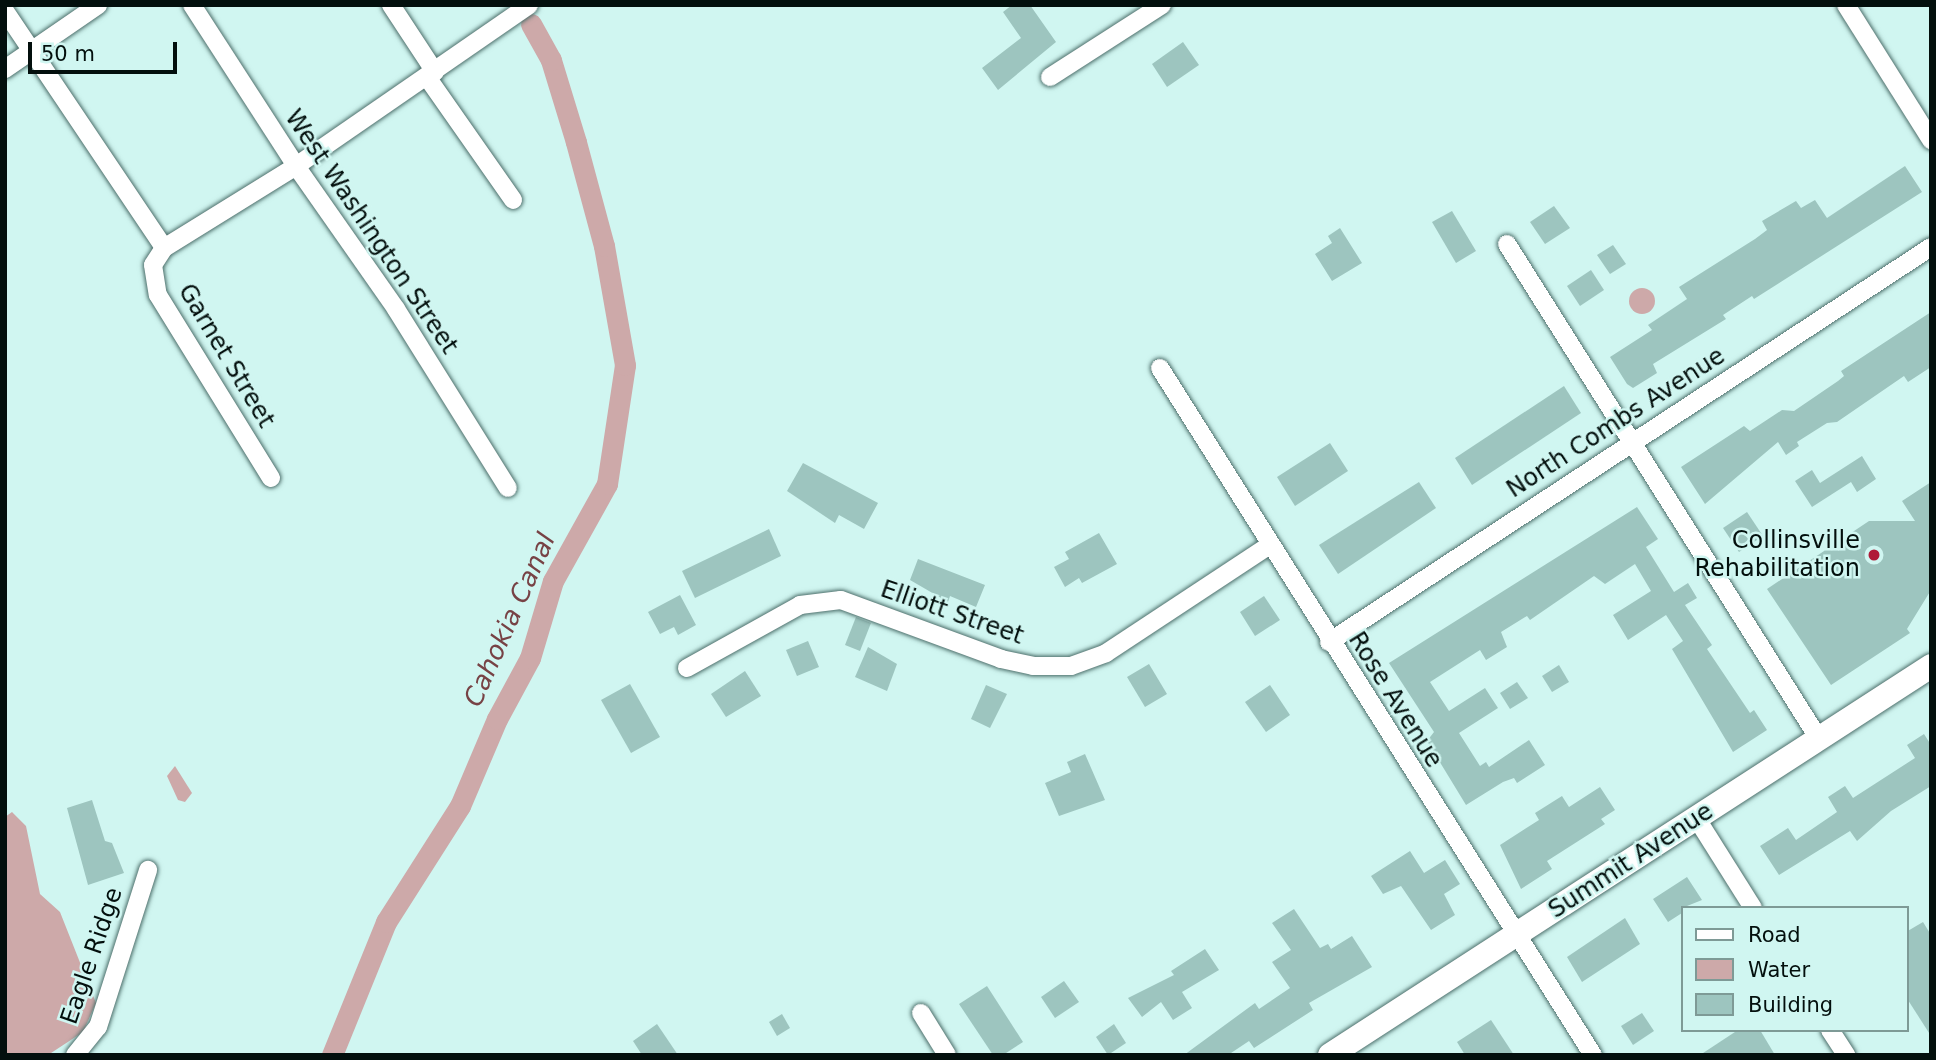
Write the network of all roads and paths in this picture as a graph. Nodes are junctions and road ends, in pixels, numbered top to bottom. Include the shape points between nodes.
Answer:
1 (98, 5) edge
2 (192, 5) edge
3 (391, 5) edge
4 (529, 5) edge
5 (1162, 5) edge
6 (1846, 5) edge
7 (5, 11) edge
8 (31, 51) junction
9 (5, 69) edge
10 (431, 74) junction
11 (1050, 77) dead end
12 (1931, 140) edge
13 (296, 166) junction
14 (513, 200) dead end
15 (1507, 244) dead end
16 (1931, 247) edge
17 (164, 248) junction
18 (1160, 368) dead end
19 (1632, 442) junction
20 (271, 478) dead end
21 (508, 488) dead end
22 (1268, 546) junction
23 (1329, 642) junction
24 (1931, 666) edge
25 (687, 668) dead end
26 (1819, 739) junction
27 (1696, 819) junction
28 (148, 870) dead end
29 (1752, 906) edge
30 (1514, 937) junction
31 (921, 1013) dead end
32 (1831, 1032) edge
33 (75, 1055) edge
34 (947, 1055) edge
35 (1330, 1055) edge
36 (1593, 1055) edge
37 (1846, 1055) edge

1 - 8 street
2 - 13 street, West Washington Street
3 - 10 street
4 - 10 street
5 - 11 street
6 - 12 street
7 - 8 street
8 - 9 street
8 - 17 street
10 - 13 street
10 - 14 street
13 - 17 street
13 - 21 street, West Washington Street via 396,309
15 - 19 street
16 - 19 street, North Combs Avenue
17 - 20 street, Garnet Street via 153,265 159,295
18 - 22 street, Rose Avenue
19 - 23 street, North Combs Avenue
19 - 26 street
22 - 23 street, Rose Avenue
22 - 25 street, Elliott Street via 1106,653 1071,666 1033,666 1000,659 841,600 800,605
23 - 30 street, Rose Avenue
24 - 26 street, Summit Avenue
26 - 27 street, Summit Avenue
27 - 29 street
27 - 30 street, Summit Avenue
28 - 33 street, Eagle Ridge via 98,1027
30 - 35 street, Summit Avenue
30 - 36 street, Rose Avenue
31 - 34 street
32 - 37 street

